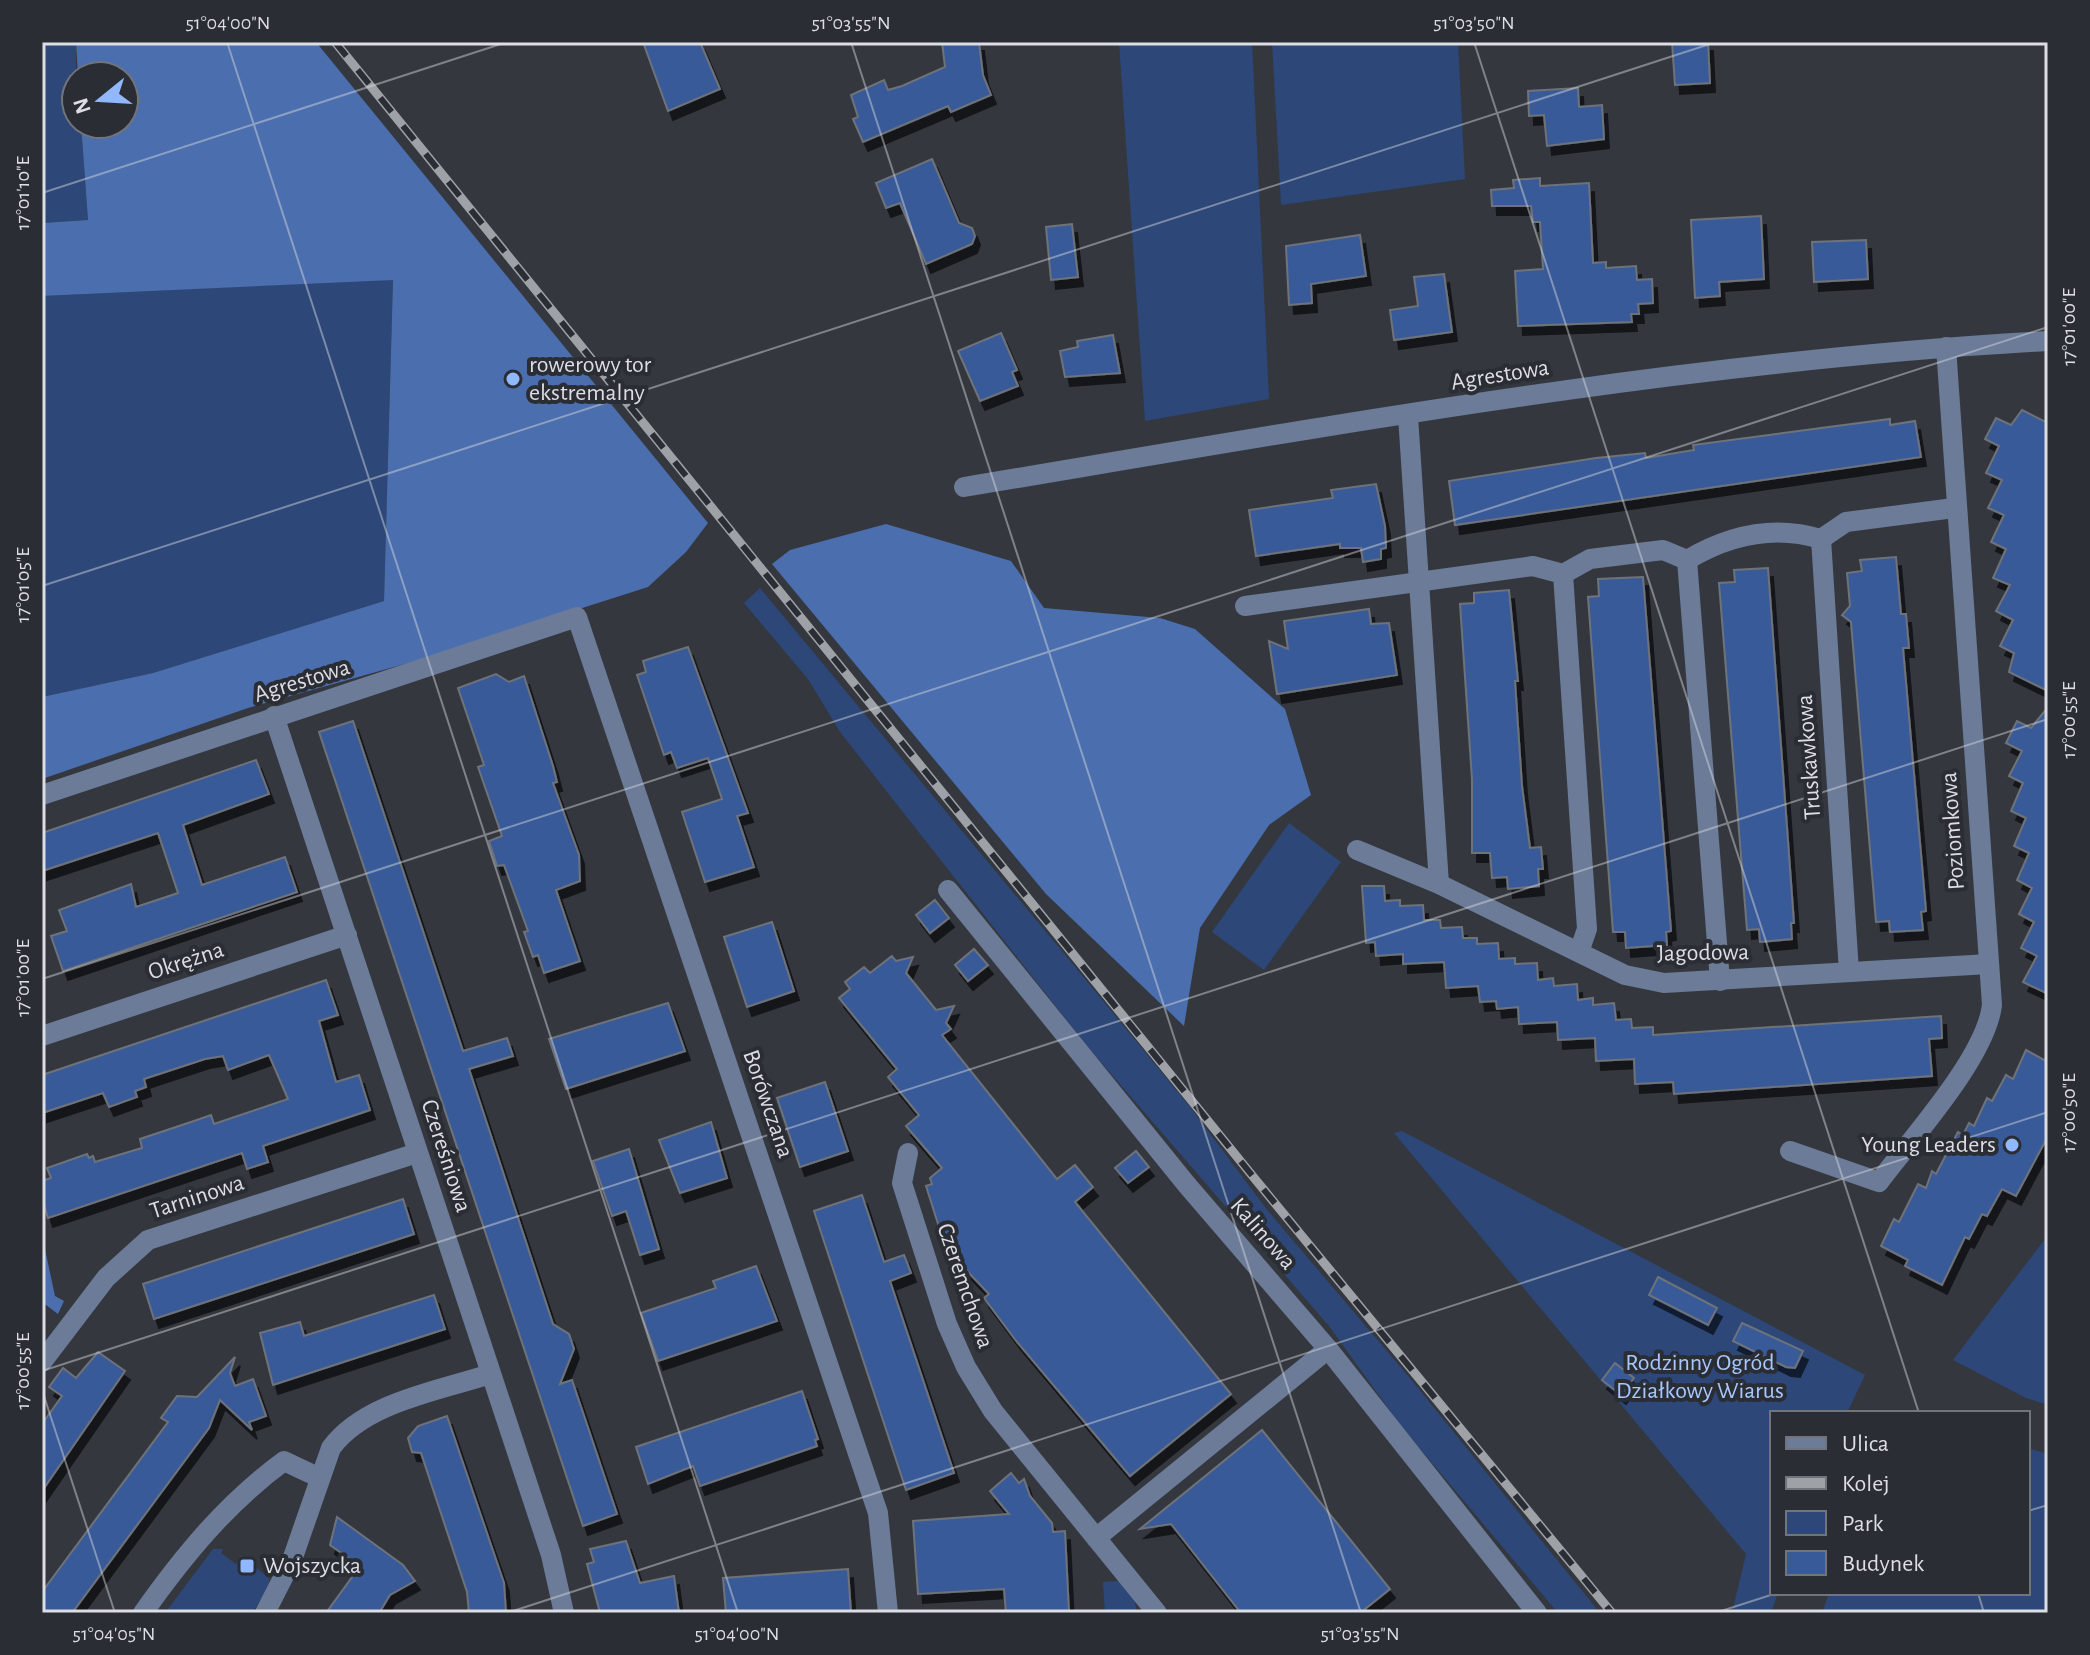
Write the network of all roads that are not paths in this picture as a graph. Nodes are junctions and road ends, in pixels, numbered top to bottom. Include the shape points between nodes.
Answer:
1 (2048, 341) edge
2 (1946, 347) junction
3 (1408, 416) junction
4 (964, 487) dead end
5 (1954, 508) junction
6 (1821, 539) junction
7 (1687, 560) junction
8 (1563, 574) junction
9 (1419, 581) junction
10 (1245, 606) dead end
11 (577, 617) joint
12 (274, 716) junction
13 (42, 795) edge
14 (1357, 850) dead end
15 (1439, 884) junction
16 (948, 890) dead end
17 (347, 935) junction
18 (1579, 952) junction
19 (1989, 964) junction
20 (1849, 972) junction
21 (1720, 981) junction
22 (42, 1036) edge
23 (1790, 1151) dead end
24 (417, 1153) junction
25 (908, 1153) dead end
26 (1328, 1349) junction
27 (42, 1362) edge
28 (490, 1374) junction
29 (320, 1478) junction
30 (1096, 1538) junction
31 (143, 1613) edge
32 (265, 1613) edge
33 (564, 1613) edge
34 (888, 1613) edge
35 (1157, 1613) edge
36 (1537, 1613) edge

1 - 2 street, Agrestowa
2 - 3 street, Agrestowa via 1750,366
2 - 5 street, Poziomkowa
3 - 4 street, Agrestowa
3 - 9 street
5 - 6 street via 1846,522
5 - 19 street, Poziomkowa
6 - 7 street via 1792,530 1718,541
6 - 20 street, Truskawkowa
7 - 8 street via 1663,550 1590,559
7 - 21 street
8 - 9 street via 1533,566
8 - 18 street via 1587,929
9 - 10 street
9 - 15 street
11 - 12 street, Agrestowa
11 - 34 street, Borówczana via 878,1513
12 - 13 street, Agrestowa
12 - 17 street, Czereśniowa
14 - 15 street, Jagodowa
15 - 18 street, Jagodowa
16 - 26 street, Kalinowa via 1187,1185
17 - 22 street, Okrężna
17 - 24 street, Czereśniowa
18 - 21 street, Jagodowa via 1625,975 1664,983
19 - 20 street, Jagodowa
19 - 23 street, Poziomkowa via 1989,1027 1879,1182
20 - 21 street, Jagodowa
24 - 27 street, Tarninowa via 148,1240 106,1278
24 - 28 street, Czereśniowa
25 - 30 street, Czeremchowa via 902,1183 966,1367 993,1411
26 - 30 street
26 - 36 street, Kalinowa
28 - 29 street via 359,1422 331,1448
28 - 33 street, Czereśniowa via 551,1555
29 - 31 street via 284,1461 251,1485 185,1554
29 - 32 street via 292,1560
30 - 35 street, Czeremchowa

